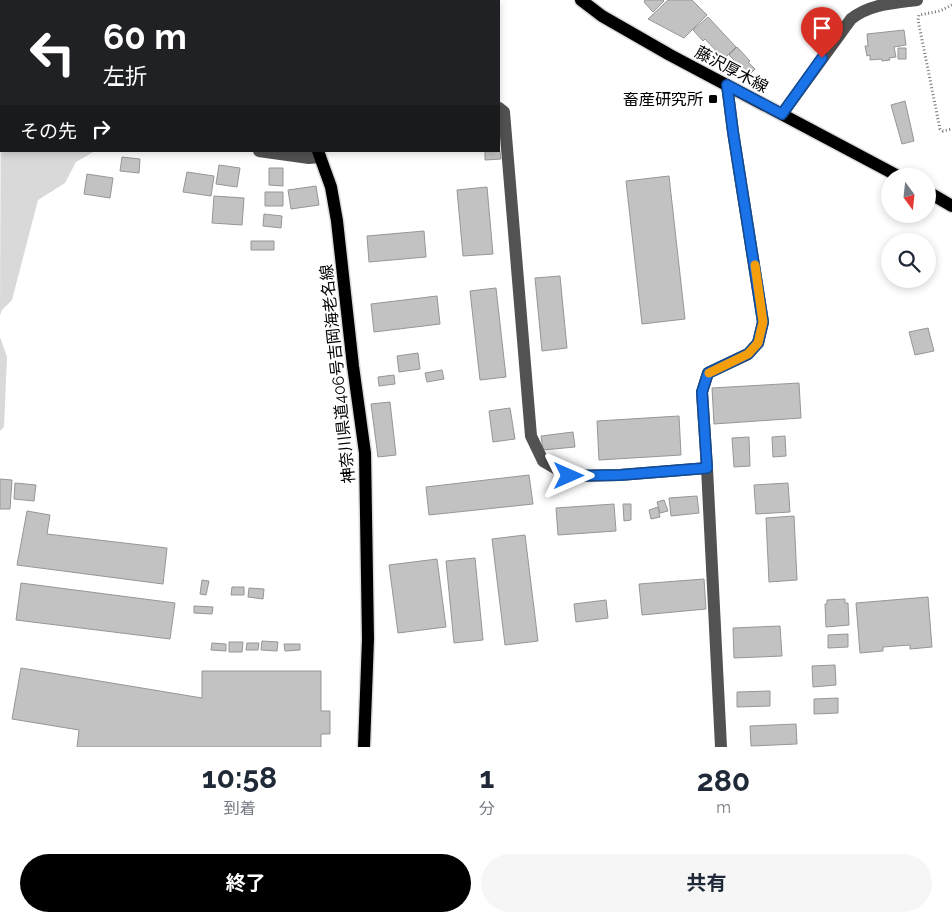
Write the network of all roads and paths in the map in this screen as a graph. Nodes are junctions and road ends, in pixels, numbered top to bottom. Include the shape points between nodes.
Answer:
1 (581, 0) edge
2 (917, 0) edge
3 (952, 5) edge
4 (727, 85) junction
5 (500, 109) edge
6 (782, 114) junction
7 (952, 129) edge
8 (266, 152) edge
9 (319, 154) edge
10 (883, 168) edge
11 (936, 197) edge
12 (952, 206) edge
13 (707, 468) junction
14 (364, 747) edge
15 (721, 747) edge

1 - 4 main road, 藤沢厚木線 via 602,16
2 - 6 street via 875,6 851,19
3 - 7 path via 919,15 918,20 940,129
4 - 6 main road, 藤沢厚木線
4 - 13 street via 763,322 758,343 748,354 708,373 702,392
5 - 13 street via 504,112 531,436 544,461 569,476
6 - 10 main road, 藤沢厚木線
8 - 9 street via 309,158
9 - 14 main road, 神奈川県道406号吉岡海老名線 via 331,187 338,221 365,453 368,639
11 - 12 main road
13 - 15 street

